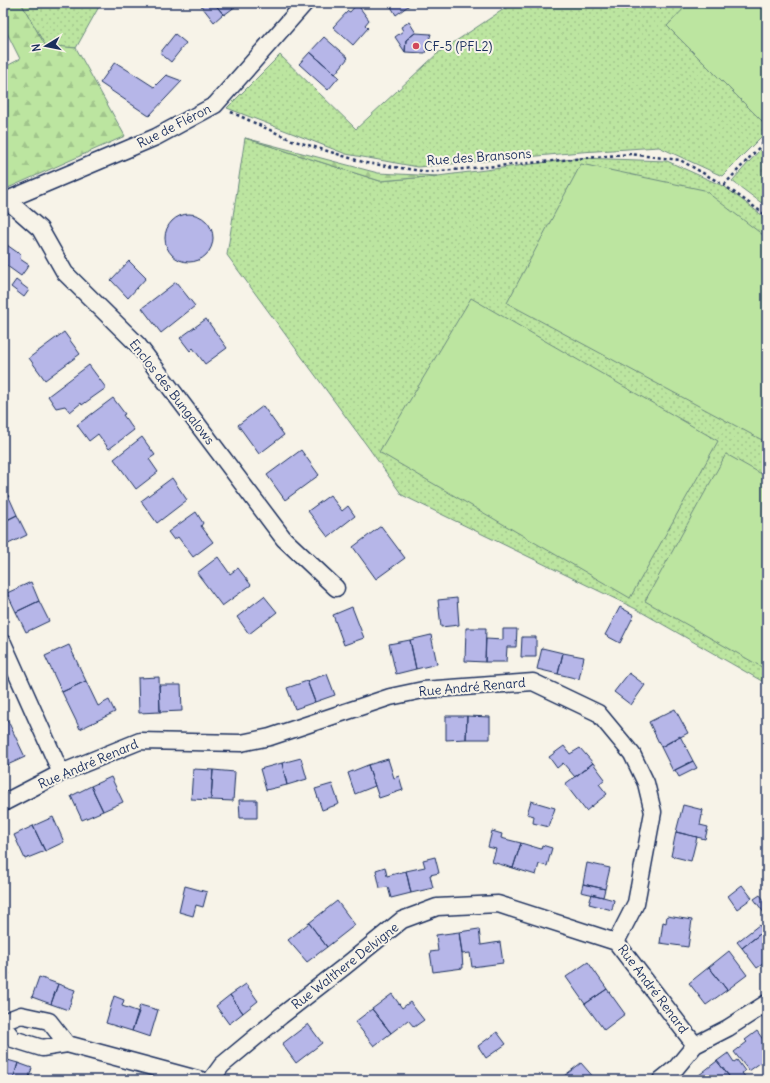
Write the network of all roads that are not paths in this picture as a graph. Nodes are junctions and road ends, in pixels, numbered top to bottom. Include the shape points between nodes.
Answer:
1 (305, 3) edge
2 (4, 200) edge
3 (336, 588) dead end
4 (3, 643) edge
5 (61, 773) junction
6 (3, 803) edge
7 (616, 942) junction
8 (767, 1003) edge
9 (3, 1022) edge
10 (3, 1026) edge
11 (67, 1044) junction
12 (695, 1044) junction
13 (201, 1080) edge
14 (211, 1080) edge
15 (661, 1080) edge

1 - 2 street, Rue de Fléron via 216,105 156,137
2 - 3 street, Enclos des Bungalows via 40,229 65,273 138,345 284,539
4 - 5 street
5 - 6 street, Rue André Renard
5 - 7 street, Rue André Renard via 140,741 241,743 270,737 390,697 422,690 532,682 598,713 632,754 646,783 653,812 636,903
7 - 12 street, Rue André Renard
7 - 14 street, Rue Walthere Delvigne via 498,904 438,907 402,920 222,1065
8 - 12 street via 728,1028
9 - 11 street via 21,1015 49,1021
10 - 11 street via 13,1039 42,1048
11 - 13 street
12 - 15 street via 676,1068

